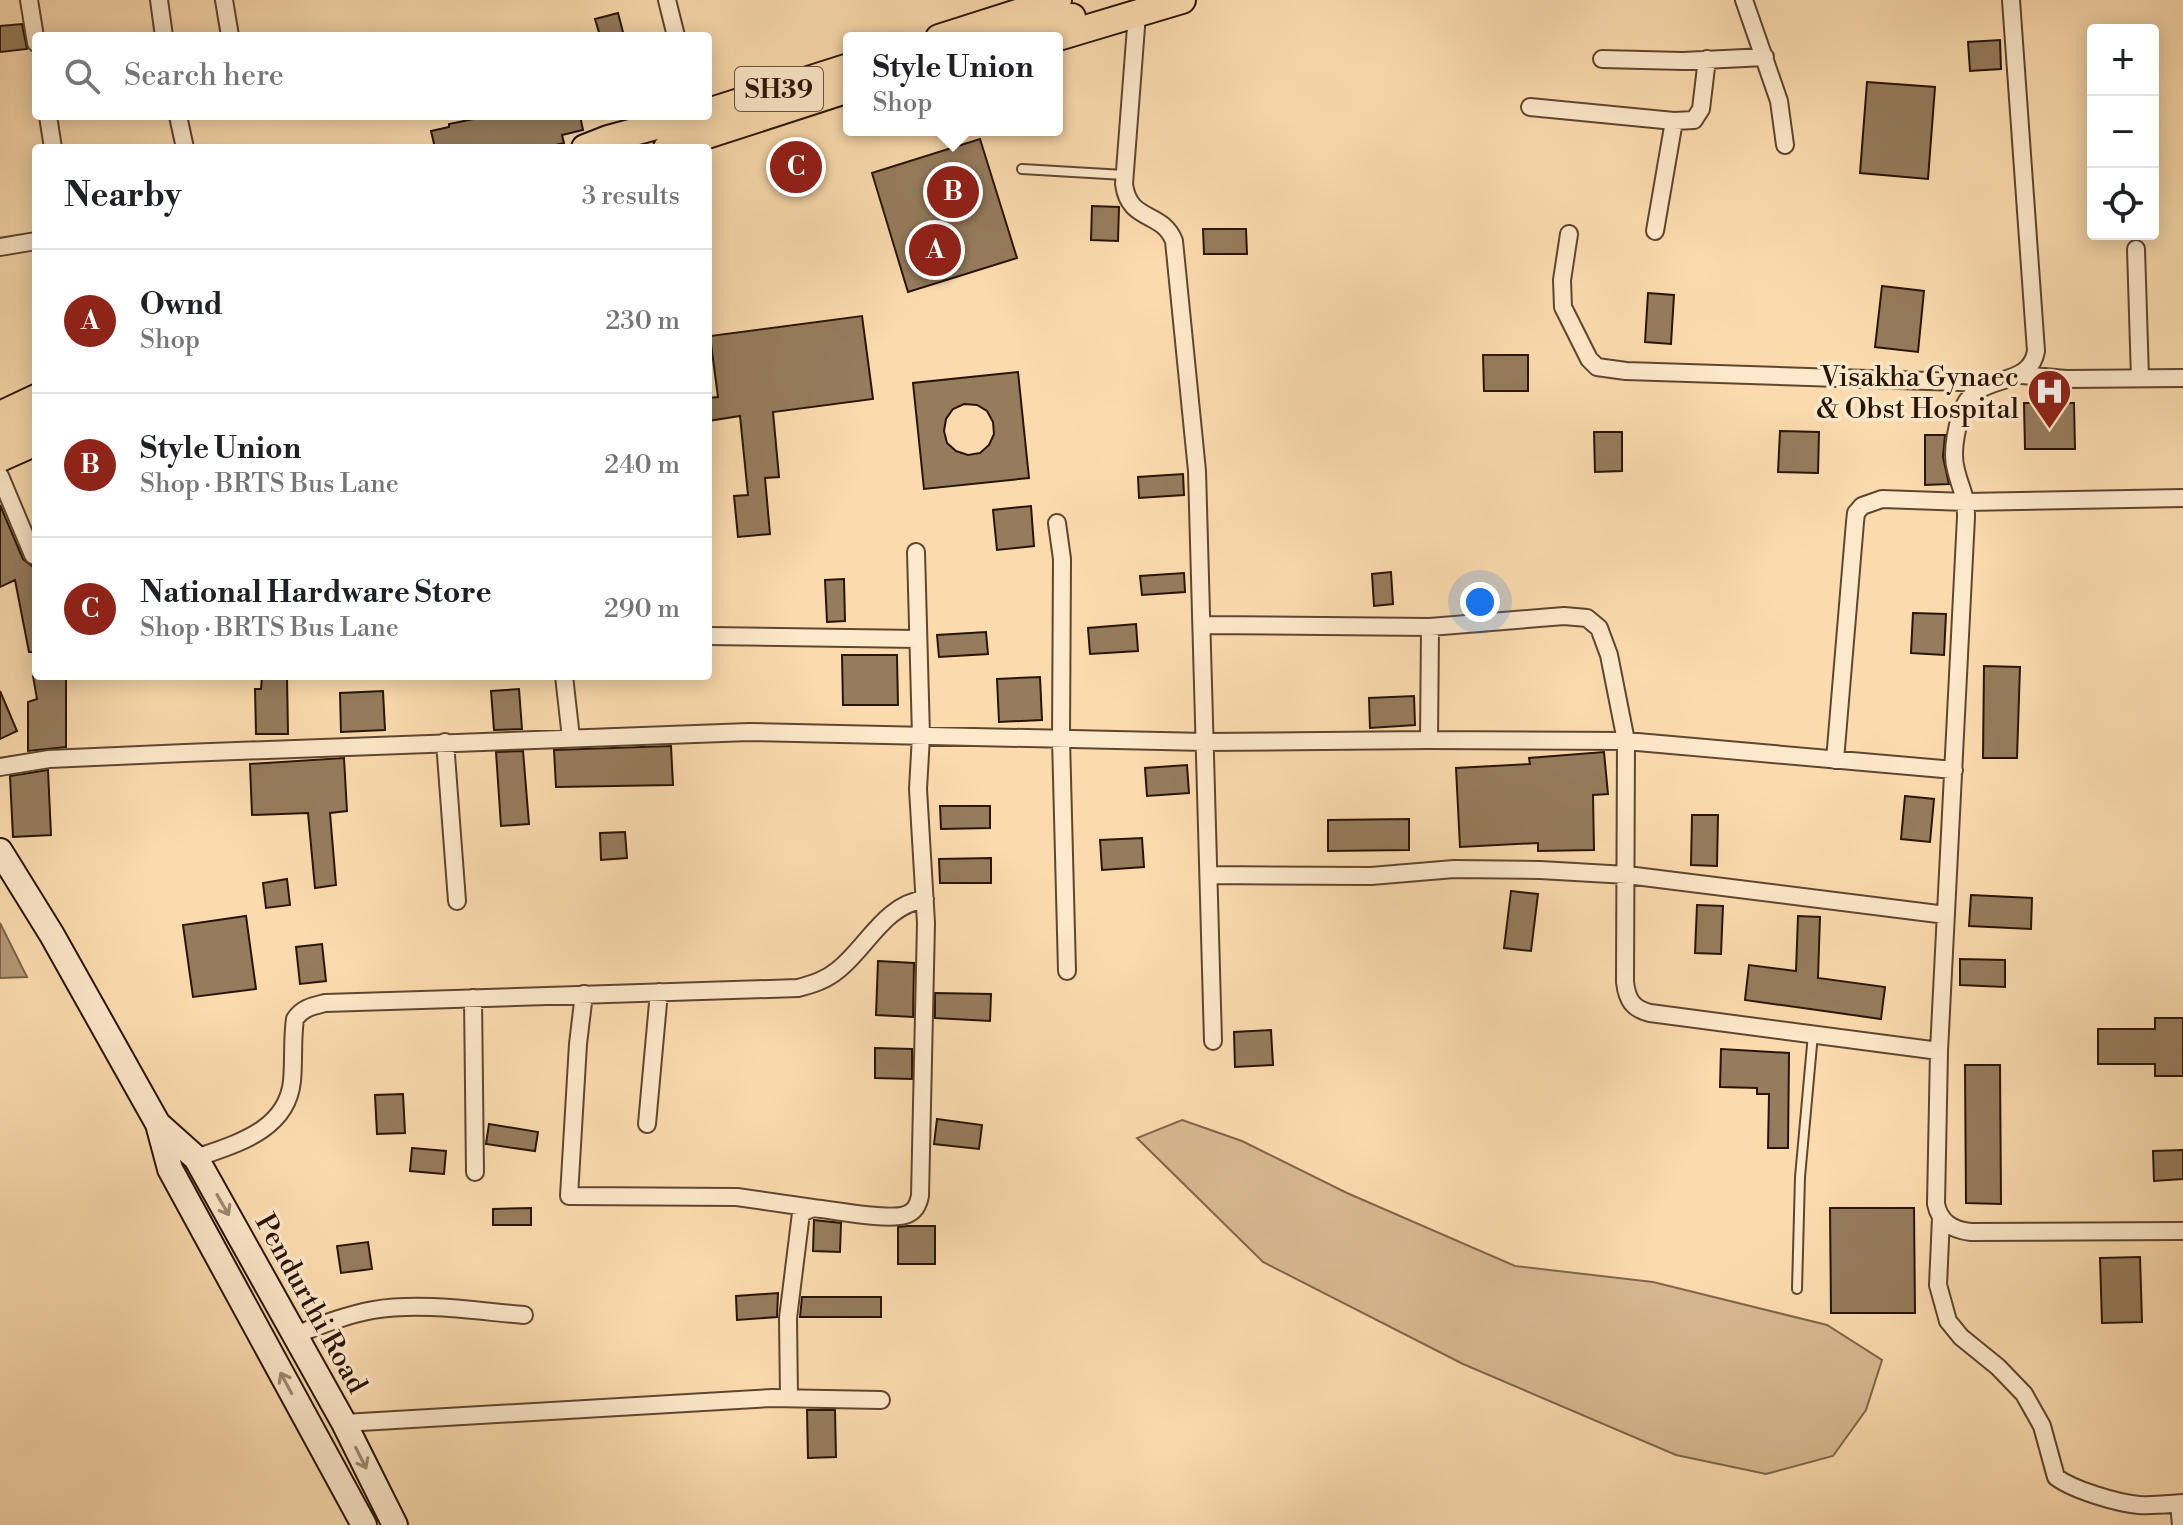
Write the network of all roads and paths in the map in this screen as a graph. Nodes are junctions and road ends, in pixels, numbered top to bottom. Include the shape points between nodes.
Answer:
1 (29, 0) edge
2 (159, 0) edge
3 (224, 0) edge
4 (667, 0) edge
5 (1058, 0) edge
6 (1182, 0) edge
7 (1744, 0) edge
8 (2011, 0) edge
9 (1133, 5) edge
10 (34, 32) edge
11 (163, 32) edge
12 (229, 32) edge
13 (675, 32) edge
14 (958, 32) edge
15 (1030, 32) edge
16 (1063, 35) edge
17 (1765, 57) junction
18 (1602, 59) dead end
19 (1707, 59) junction
20 (843, 69) edge
21 (843, 91) edge
22 (843, 105) edge
23 (1530, 107) dead end
24 (712, 111) edge
25 (49, 120) edge
26 (179, 120) edge
27 (680, 120) edge
28 (1674, 121) junction
29 (52, 144) edge
30 (184, 144) edge
31 (598, 144) edge
32 (679, 144) edge
33 (1785, 145) dead end
34 (712, 146) edge
35 (1022, 169) dead end
36 (1124, 175) junction
37 (1655, 231) dead end
38 (1569, 234) dead end
39 (32, 242) edge
40 (0, 247) edge
41 (2136, 249) dead end
42 (2022, 375) junction
43 (2140, 378) junction
44 (2183, 378) edge
45 (1990, 383) junction
46 (32, 402) edge
47 (32, 421) edge
48 (1, 436) edge
49 (32, 441) edge
50 (0, 476) edge
51 (2183, 498) edge
52 (1966, 502) junction
53 (1057, 523) dead end
54 (30, 531) edge
55 (916, 552) dead end
56 (1203, 625) junction
57 (1430, 627) junction
58 (712, 636) edge
59 (918, 639) junction
60 (564, 680) edge
61 (921, 736) junction
62 (571, 738) junction
63 (1061, 739) junction
64 (1429, 740) junction
65 (1626, 741) junction
66 (445, 742) junction
67 (1205, 742) junction
68 (1835, 760) junction
69 (0, 767) edge
70 (1954, 770) junction
71 (0, 851) edge
72 (1209, 875) junction
73 (1627, 875) junction
74 (925, 899) junction
75 (457, 901) dead end
76 (1946, 915) junction
77 (1067, 971) dead end
78 (659, 992) junction
79 (584, 994) junction
80 (473, 998) junction
81 (1813, 1034) junction
82 (1213, 1041) dead end
83 (1939, 1051) junction
84 (158, 1124) junction
85 (647, 1124) dead end
86 (196, 1158) junction
87 (475, 1172) dead end
88 (813, 1208) junction
89 (1941, 1218) junction
90 (2183, 1231) edge
91 (1797, 1289) dead end
92 (524, 1315) dead end
93 (295, 1335) junction
94 (789, 1397) junction
95 (881, 1400) dead end
96 (344, 1423) junction
97 (2181, 1503) edge
98 (364, 1525) edge
99 (395, 1525) edge
100 (2181, 1525) edge

1 - 10 street
2 - 11 street
3 - 12 street
4 - 13 street
5 - 14 main road
6 - 9 main road
7 - 17 street
8 - 42 street via 2036,341 2035,360
9 - 15 main road
9 - 16 main road
9 - 36 street
17 - 19 street
17 - 33 street
18 - 19 street
19 - 28 street via 1698,117
20 - 24 main road, SH39
21 - 32 main road
22 - 34 main road, SH39
23 - 28 street
25 - 29 street
26 - 30 street
27 - 31 main road, SH39
28 - 37 street
35 - 36 lane
36 - 56 street via 1129,202 1167,226 1174,241 1197,471
38 - 45 street via 1563,307 1597,367
39 - 40 street
41 - 43 street
42 - 43 street
42 - 45 street
43 - 44 street
45 - 52 street via 1968,398 1958,427 1956,470
46 - 48 main road
47 - 48 main road
48 - 49 main road
50 - 54 street
51 - 52 street
52 - 68 street via 1882,499 1856,513
52 - 70 street
53 - 63 street via 1062,559
55 - 59 street
56 - 57 street
56 - 67 street
57 - 64 street
57 - 65 street via 1564,616 1593,622 1609,655
58 - 59 street
59 - 61 street
60 - 62 street
61 - 62 street via 749,732
61 - 63 street
61 - 74 street via 918,789
62 - 66 street
63 - 67 street
63 - 77 street
64 - 65 street
64 - 67 street
65 - 68 street
65 - 73 street
66 - 69 street via 49,759
66 - 75 street
67 - 72 street
68 - 70 street
70 - 76 street
71 - 84 main road, Pendurthi Road
72 - 73 street via 1371,876 1454,869
72 - 82 street
73 - 76 street
73 - 81 street via 1625,982 1636,1008
74 - 78 street via 896,909 821,981 798,988
74 - 88 street via 918,1206 898,1216
76 - 83 street
78 - 79 street
78 - 85 street
79 - 80 street
79 - 88 street via 569,1196 737,1197
80 - 86 street via 325,1003 300,1012 293,1028 292,1085 277,1117 244,1140
80 - 87 street
81 - 83 street
81 - 91 lane via 1800,1177
83 - 89 street via 1935,1194
84 - 86 main road, Pendurthi Road
98 -> 84 main road, Pendurthi Road via 170,1169
86 -> 93 main road, Pendurthi Road
88 - 94 street via 800,1217 792,1278
89 - 90 street via 1971,1232
89 - 97 street via 1938,1285 1948,1321 2024,1394 2042,1426 2056,1477 2127,1503
92 - 93 street via 405,1307 335,1319
93 - 96 main road, Pendurthi Road
94 - 95 street
94 - 96 street
96 -> 99 main road, Pendurthi Road
97 - 100 street

